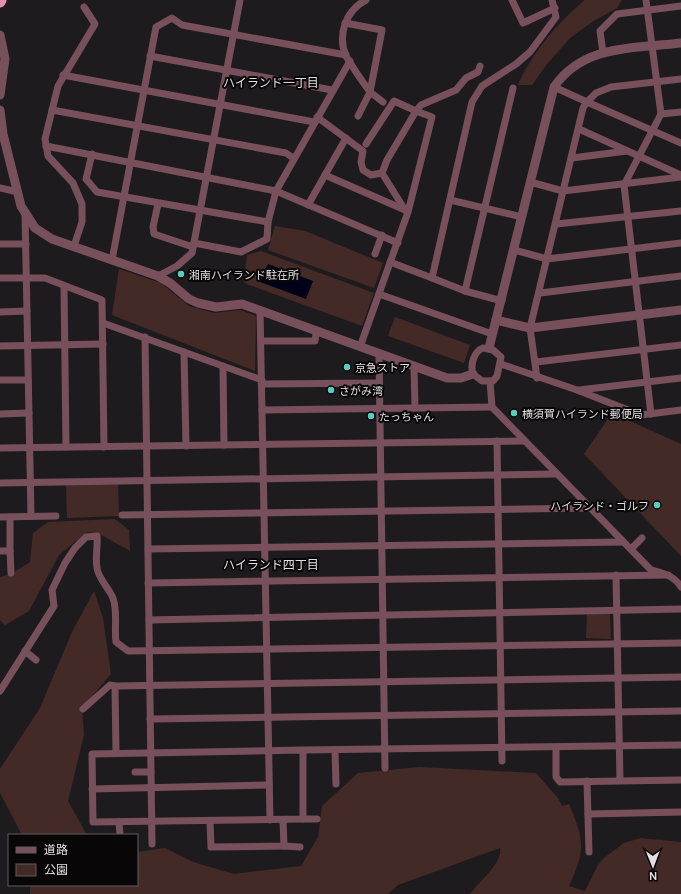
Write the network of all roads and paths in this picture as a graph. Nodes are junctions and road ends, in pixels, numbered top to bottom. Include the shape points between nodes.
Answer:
1 (240, 0) edge
2 (512, 0) edge
3 (552, 0) edge
4 (646, 0) edge
5 (361, 1) edge
6 (84, 6) dead end
7 (681, 6) edge
8 (555, 8) junction
9 (647, 10) junction
10 (345, 23) junction
11 (233, 34) junction
12 (0, 35) edge
13 (681, 43) edge
14 (652, 47) junction
15 (603, 52) junction
16 (150, 56) junction
17 (348, 58) junction
18 (480, 66) dead end
19 (227, 70) junction
20 (63, 75) junction
21 (681, 79) edge
22 (656, 82) junction
23 (554, 87) junction
24 (513, 88) dead end
25 (144, 90) junction
26 (332, 90) junction
27 (370, 92) junction
28 (0, 95) edge
29 (383, 102) dead end
30 (587, 102) junction
31 (220, 105) junction
32 (0, 110) edge
33 (52, 110) junction
34 (416, 111) junction
35 (681, 112) edge
36 (661, 114) junction
37 (358, 116) dead end
38 (316, 120) junction
39 (137, 126) junction
40 (579, 129) junction
41 (651, 130) junction
42 (346, 138) junction
43 (214, 141) junction
44 (681, 143) edge
45 (366, 144) dead end
46 (46, 146) junction
47 (628, 150) junction
48 (92, 154) junction
49 (638, 155) junction
50 (293, 158) junction
51 (572, 158) junction
52 (131, 162) junction
53 (382, 173) junction
54 (324, 175) junction
55 (681, 176) edge
56 (207, 177) junction
57 (530, 182) junction
58 (624, 185) junction
59 (0, 188) edge
60 (276, 191) junction
61 (563, 191) junction
62 (18, 192) junction
63 (124, 198) junction
64 (450, 200) junction
65 (158, 204) junction
66 (308, 205) junction
67 (484, 208) junction
68 (200, 211) junction
69 (407, 211) junction
70 (681, 211) edge
71 (25, 214) junction
72 (522, 217) junction
73 (628, 217) junction
74 (268, 222) junction
75 (556, 224) junction
76 (382, 235) junction
77 (398, 243) junction
78 (0, 244) edge
79 (26, 244) junction
80 (681, 244) edge
81 (194, 245) junction
82 (74, 246) junction
83 (514, 250) junction
84 (632, 250) junction
85 (375, 254) dead end
86 (547, 259) junction
87 (112, 260) junction
88 (390, 262) junction
89 (158, 276) junction
90 (681, 276) edge
91 (0, 278) edge
92 (27, 278) junction
93 (432, 278) junction
94 (636, 282) junction
95 (64, 286) junction
96 (465, 291) junction
97 (540, 293) junction
98 (379, 294) junction
99 (502, 301) junction
100 (260, 310) junction
101 (681, 310) edge
102 (27, 311) junction
103 (0, 312) edge
104 (640, 315) junction
105 (496, 320) junction
106 (103, 323) junction
107 (530, 328) junction
108 (316, 334) dead end
109 (492, 334) junction
110 (145, 338) junction
111 (261, 342) junction
112 (103, 344) junction
113 (27, 345) junction
114 (65, 345) junction
115 (681, 345) edge
116 (0, 346) edge
117 (360, 347) junction
118 (490, 348) junction
119 (644, 350) junction
120 (184, 352) junction
121 (379, 354) junction
122 (536, 362) junction
123 (501, 364) junction
124 (223, 366) junction
125 (414, 367) junction
126 (472, 374) junction
127 (537, 378) junction
128 (681, 378) edge
129 (0, 380) edge
130 (28, 380) junction
131 (490, 381) junction
132 (262, 382) junction
133 (648, 382) junction
134 (379, 383) junction
135 (577, 390) junction
136 (492, 407) junction
137 (380, 408) junction
138 (415, 408) junction
139 (262, 410) junction
140 (681, 410) edge
141 (29, 413) junction
142 (0, 414) edge
143 (652, 414) junction
144 (524, 440) junction
145 (497, 441) junction
146 (380, 443) junction
147 (263, 444) junction
148 (224, 445) junction
149 (146, 446) junction
150 (186, 446) junction
151 (66, 447) junction
152 (104, 447) junction
153 (0, 448) edge
154 (29, 448) junction
155 (556, 474) junction
156 (498, 475) junction
157 (381, 477) junction
158 (263, 478) junction
159 (147, 480) junction
160 (30, 482) junction
161 (0, 483) edge
162 (590, 508) junction
163 (498, 509) junction
164 (381, 511) junction
165 (264, 513) junction
166 (122, 515) dead end
167 (147, 515) junction
168 (30, 516) junction
169 (56, 516) dead end
170 (0, 517) edge
171 (10, 517) junction
172 (642, 538) dead end
173 (623, 542) junction
174 (499, 544) junction
175 (382, 545) junction
176 (265, 547) junction
177 (148, 549) junction
178 (631, 550) junction
179 (0, 551) edge
180 (10, 551) junction
181 (11, 572) dead end
182 (668, 575) junction
183 (616, 576) junction
184 (499, 577) junction
185 (382, 579) junction
186 (265, 581) junction
187 (148, 583) junction
188 (681, 587) edge
189 (681, 609) edge
190 (617, 610) junction
191 (500, 613) junction
192 (383, 615) junction
193 (266, 617) junction
194 (149, 620) junction
195 (618, 644) junction
196 (681, 644) edge
197 (500, 646) junction
198 (383, 648) junction
199 (266, 649) junction
200 (25, 651) junction
201 (149, 651) junction
202 (36, 660) dead end
203 (681, 676) edge
204 (618, 678) junction
205 (501, 679) junction
206 (384, 681) junction
207 (267, 683) junction
208 (150, 685) junction
209 (116, 686) junction
210 (0, 691) edge
211 (83, 709) dead end
212 (681, 711) edge
213 (619, 712) junction
214 (501, 714) junction
215 (384, 716) junction
216 (268, 718) junction
217 (150, 719) junction
218 (681, 745) edge
219 (556, 746) junction
220 (619, 746) junction
221 (502, 747) junction
222 (385, 749) junction
223 (302, 750) junction
224 (335, 750) junction
225 (268, 751) junction
226 (116, 753) junction
227 (150, 753) junction
228 (502, 761) dead end
229 (385, 768) dead end
230 (135, 772) dead end
231 (151, 772) junction
232 (620, 780) junction
233 (681, 780) edge
234 (587, 782) junction
235 (269, 784) junction
236 (336, 784) dead end
237 (151, 787) junction
238 (92, 789) junction
239 (681, 812) edge
240 (588, 814) junction
241 (303, 819) junction
242 (317, 819) dead end
243 (270, 820) junction
244 (283, 820) junction
245 (210, 821) junction
246 (119, 822) junction
247 (151, 822) junction
248 (120, 834) edge
249 (152, 844) dead end
250 (284, 846) junction
251 (300, 847) dead end
252 (589, 852) dead end

1 - 11 street
2 - 8 street via 523,23
3 - 8 street
4 - 9 street
5 - 10 street via 346,18
6 - 20 street via 94,24
7 - 9 street
8 - 64 street via 556,17 530,52 482,86 472,102
9 - 14 street
9 - 15 street via 617,14 600,32
10 - 17 street via 342,40
10 - 27 street via 382,30
11 - 16 street via 182,25 172,18 156,27
11 - 17 street
11 - 19 street
12 - 28 street via 5,59
13 - 14 street
14 - 15 street
14 - 22 street
15 - 23 street via 574,65
16 - 19 street
16 - 25 street
17 - 26 street
17 - 27 street
18 - 34 street via 478,72 466,78 456,90 421,106
19 - 26 street
19 - 31 street
20 - 25 street
20 - 33 street
21 - 22 street
22 - 30 street via 603,89
22 - 36 street
23 - 30 street
23 - 57 street
24 - 67 street
25 - 31 street
25 - 39 street
26 - 38 street
27 - 29 street
27 - 37 street
30 - 40 street via 583,108
30 - 41 street
31 - 38 street
31 - 43 street
32 - 62 street via 3,134
33 - 39 street
33 - 46 street via 45,139
34 - 45 street via 394,101
34 - 53 street
34 - 69 street via 432,117
35 - 36 street
36 - 41 street
38 - 42 street
38 - 50 street
39 - 43 street
39 - 52 street
40 - 47 street
40 - 51 street
41 - 44 street
41 - 49 street
42 - 53 street via 363,151 363,170 371,175
42 - 54 street
43 - 50 street via 286,153
43 - 56 street
46 - 48 street
46 - 82 street via 48,156 73,183 80,197 82,222
47 - 49 street
47 - 51 street
48 - 52 street
48 - 63 street via 86,179 97,192
49 - 55 street
49 - 58 street
50 - 60 street
51 - 61 street
52 - 56 street
52 - 63 street
53 - 69 street
54 - 66 street
54 - 69 street
55 - 58 street
56 - 60 street
56 - 68 street
57 - 61 street
57 - 72 street
58 - 61 street
58 - 73 street
59 - 62 street
60 - 66 street
60 - 74 street
61 - 75 street
62 - 71 street
63 - 65 street
63 - 87 street
64 - 67 street
64 - 93 street
65 - 68 street
65 - 81 street via 154,234
66 - 76 street
67 - 72 street
67 - 96 street
68 - 74 street
68 - 81 street
69 - 77 street
70 - 73 street
71 - 79 street
71 - 82 street via 42,234
72 - 83 street
73 - 75 street
73 - 84 street
74 - 81 street via 267,239 241,252
75 - 86 street
76 - 77 street
76 - 85 street
77 - 88 street
78 - 79 street
79 - 92 street
80 - 84 street
81 - 89 street via 192,253 178,266
82 - 87 street
83 - 86 street
83 - 99 street
84 - 86 street
84 - 94 street
86 - 97 street
87 - 89 street
88 - 93 street
88 - 98 street
89 - 100 street via 170,282 189,300 216,307 238,303
90 - 94 street
91 - 92 street
92 - 95 street via 45,278
92 - 102 street
93 - 96 street
94 - 97 street
94 - 104 street
95 - 106 street via 102,300
95 - 114 street
96 - 99 street
97 - 107 street
98 - 109 street
98 - 117 street
99 - 105 street
100 - 111 street
100 - 117 street
101 - 104 street
102 - 103 street
102 - 113 street
104 - 107 street
104 - 119 street
105 - 107 street
105 - 109 street
106 - 110 street
106 - 112 street
107 - 122 street
108 - 111 street via 315,341
109 - 118 street
110 - 120 street
110 - 149 street
111 - 132 street
112 - 114 street
112 - 152 street
113 - 114 street
113 - 116 street
113 - 130 street
114 - 151 street
115 - 119 street
117 - 121 street
118 - 123 street via 500,356
118 - 126 street via 477,352
119 - 122 street
119 - 133 street
120 - 124 street
120 - 150 street
121 - 125 street
121 - 134 street
122 - 127 street
123 - 127 street
123 - 131 street via 496,377
124 - 132 street
124 - 148 street
125 - 126 street via 447,378 460,378
125 - 138 street
126 - 131 street via 482,381
127 - 135 street
128 - 133 street
129 - 130 street
130 - 141 street
131 - 136 street
132 - 134 street
132 - 139 street
133 - 135 street
133 - 143 street
134 - 137 street
135 - 143 street via 641,415
136 - 138 street
136 - 144 street
137 - 138 street
137 - 139 street
137 - 146 street
139 - 147 street
140 - 143 street
141 - 142 street
141 - 154 street
144 - 145 street
144 - 155 street
145 - 146 street
145 - 156 street
146 - 147 street
146 - 157 street
147 - 148 street
147 - 158 street
148 - 150 street
149 - 150 street
149 - 152 street
149 - 159 street
151 - 152 street
151 - 154 street
153 - 154 street
154 - 160 street
155 - 156 street
155 - 162 street
156 - 157 street
156 - 163 street
157 - 158 street
157 - 164 street
158 - 159 street
158 - 165 street
159 - 160 street
159 - 167 street
160 - 161 street
160 - 168 street
162 - 163 street
162 - 173 street
163 - 164 street
163 - 174 street
164 - 165 street
164 - 175 street
165 - 167 street
165 - 176 street
166 - 167 street
167 - 177 street
168 - 169 street
168 - 171 street
170 - 171 street
171 - 180 street
172 - 178 street
173 - 174 street
173 - 178 street
174 - 175 street
174 - 184 street
175 - 176 street
175 - 185 street
176 - 177 street
176 - 186 street
177 - 187 street
178 - 182 street via 651,570
179 - 180 street
180 - 181 street
182 - 183 street
182 - 188 street
183 - 184 street
183 - 190 street
184 - 185 street
184 - 191 street
185 - 186 street
185 - 192 street
186 - 187 street
186 - 193 street
187 - 194 street
189 - 190 street
190 - 191 street
190 - 195 street
191 - 192 street
191 - 197 street
192 - 193 street
192 - 198 street
193 - 194 street
193 - 199 street
194 - 201 street
195 - 196 street
195 - 197 street
195 - 204 street
197 - 198 street
197 - 205 street
198 - 199 street
198 - 206 street
199 - 201 street
199 - 207 street
200 - 201 street via 54,606 52,590 65,563 86,538 97,536 97,569 113,598 116,642 128,650
200 - 202 street
200 - 210 street
201 - 208 street
203 - 204 street
204 - 205 street
204 - 213 street
205 - 206 street
205 - 214 street
206 - 207 street
206 - 215 street
207 - 208 street
207 - 216 street
208 - 209 street
208 - 217 street
209 - 211 street via 110,685
209 - 226 street
212 - 213 street
213 - 214 street
213 - 220 street
214 - 215 street
214 - 221 street
215 - 216 street
215 - 222 street
216 - 217 street
216 - 225 street
217 - 227 street
218 - 220 street
219 - 220 street
219 - 221 street
219 - 234 street via 556,777 560,782
220 - 232 street
221 - 222 street
221 - 228 street
222 - 224 street
222 - 229 street
223 - 224 street
223 - 225 street
223 - 241 street
224 - 236 street
225 - 227 street
225 - 235 street
226 - 227 street
226 - 238 street via 92,754
227 - 231 street
230 - 231 street
231 - 237 street
232 - 233 street
232 - 234 street
234 - 240 street
235 - 237 street
235 - 243 street
237 - 238 street
237 - 247 street
238 - 246 street via 93,822
239 - 240 street
240 - 252 street
241 - 242 street
241 - 244 street
243 - 244 street
243 - 245 street
244 - 250 street
245 - 247 street
245 - 250 street via 211,847
246 - 247 street
246 - 248 street
247 - 249 street
250 - 251 street

